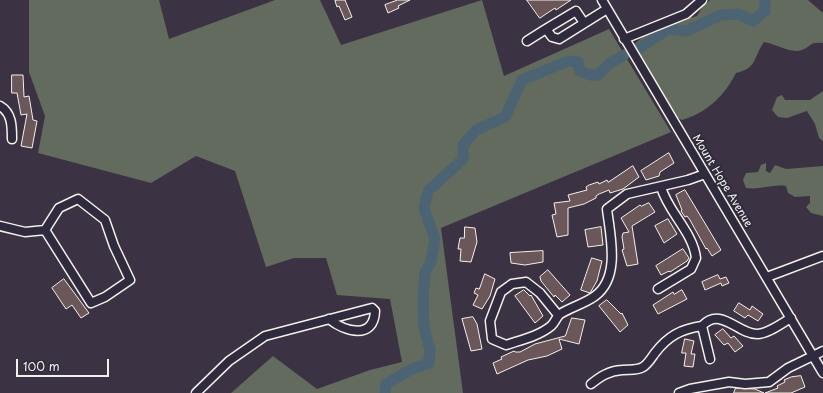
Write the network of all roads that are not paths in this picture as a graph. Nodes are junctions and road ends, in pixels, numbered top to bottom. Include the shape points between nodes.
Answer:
1 (602, 0) edge
2 (702, 0) edge
3 (607, 9) junction
4 (584, 23) junction
5 (546, 29) junction
6 (624, 39) junction
7 (527, 41) dead end
8 (0, 106) edge
9 (12, 139) dead end
10 (704, 174) junction
11 (661, 187) junction
12 (0, 226) edge
13 (45, 230) junction
14 (823, 256) edge
15 (767, 277) junction
16 (658, 289) dead end
17 (558, 315) junction
18 (791, 318) junction
19 (329, 319) junction
20 (702, 326) junction
21 (823, 351) edge
22 (812, 356) junction
23 (710, 359) dead end
24 (823, 373) edge
25 (591, 384) dead end
26 (196, 393) edge
27 (679, 393) edge

1 - 3 street, Mount Hope Avenue
2 - 6 street via 686,14
3 - 4 street
3 - 6 street, Mount Hope Avenue
4 - 5 street via 559,39 552,37
4 - 5 street via 576,11
5 - 7 street
6 - 10 street, Mount Hope Avenue
8 - 9 street via 6,109 12,123
10 - 11 street
10 - 15 street, Mount Hope Avenue
11 - 16 street via 663,196 692,244 696,258 691,269
11 - 17 street via 627,194 607,209 612,261 607,280 597,294 583,304
12 - 13 street via 25,232
13 - 13 street via 59,208 78,200 105,220 130,280 91,303
14 - 15 street
15 - 18 street, Mount Hope Avenue
17 - 17 street via 552,326 532,336 506,345 492,339 490,321 501,292 512,284 526,282 540,293
18 - 20 street via 759,334 715,318
18 - 22 street, Mount Hope Avenue
19 - 19 street via 372,308 375,311 372,324 369,328 361,330 342,328
19 - 26 street via 265,336 229,361
20 - 23 street
20 - 25 street via 687,328 673,334 644,366 605,374
21 - 22 street
22 - 24 street, Mount Hope Avenue
22 - 27 street via 788,368 769,382 729,382

